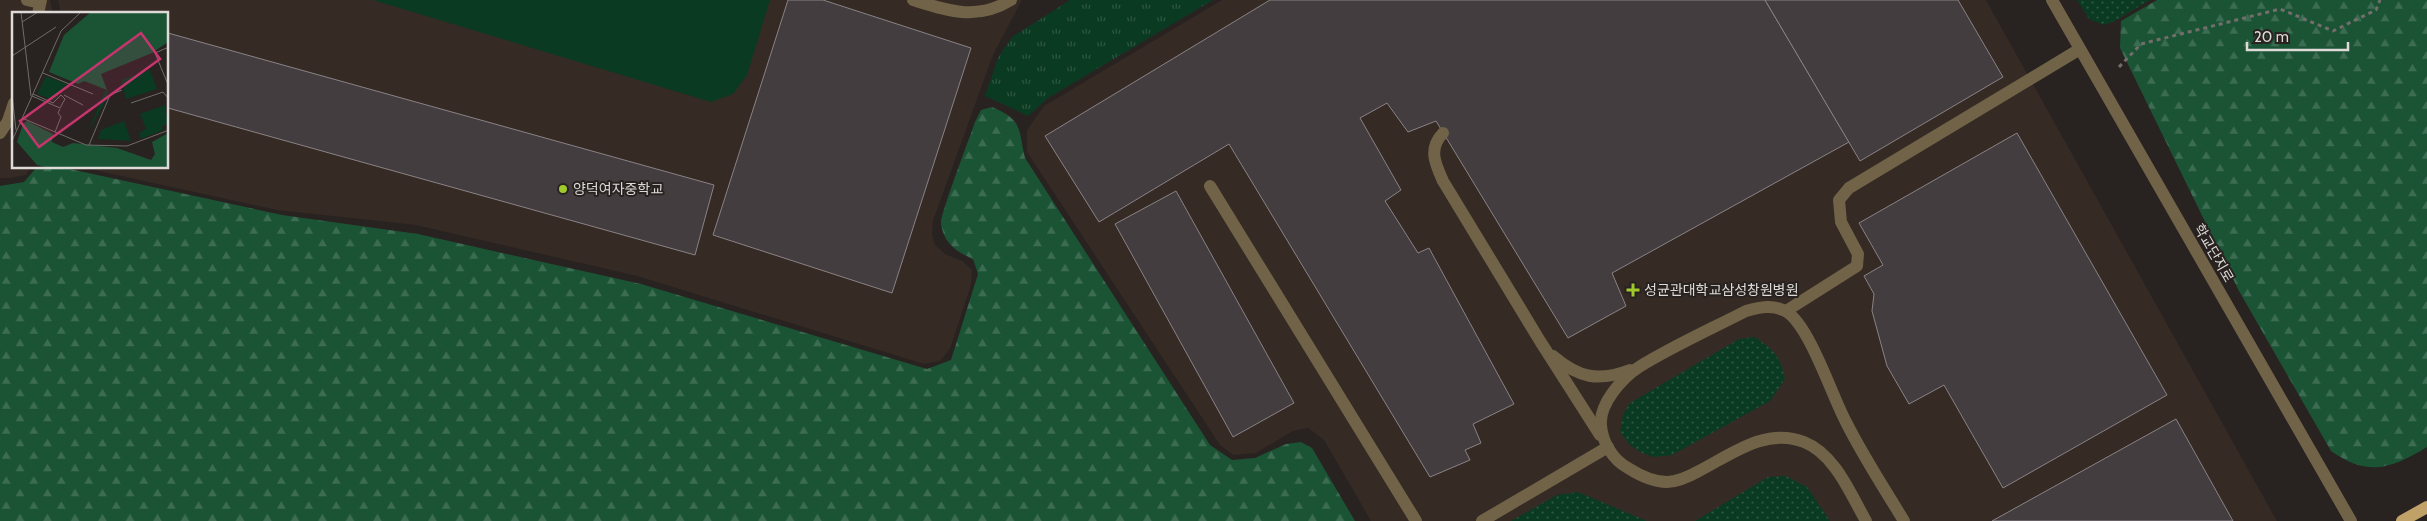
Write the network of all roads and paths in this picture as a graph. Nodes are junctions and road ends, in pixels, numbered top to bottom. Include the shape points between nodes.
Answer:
1 (27, 0) edge
2 (913, 0) edge
3 (1011, 0) edge
4 (2052, 0) edge
5 (2380, 0) edge
6 (40, 6) edge
7 (2080, 50) junction
8 (2101, 86) junction
9 (12, 109) edge
10 (0, 133) edge
11 (1443, 133) dead end
12 (1210, 186) dead end
13 (1786, 311) junction
14 (1540, 341) junction
15 (1638, 368) junction
16 (1607, 445) junction
17 (2427, 507) edge
18 (1416, 521) edge
19 (1482, 521) edge
20 (1866, 521) edge
21 (1904, 521) edge
22 (2351, 521) edge
23 (2402, 521) edge

1 - 6 street
2 - 3 street via 972,13 997,9
4 - 7 street, 학교단지로
5 - 8 path via 2376,10 2333,31 2280,9 2141,44
7 - 8 street, 학교단지로
7 - 13 street via 1849,188 1839,200 1841,222 1858,254 1857,266
8 - 22 street, 학교단지로
9 - 10 street
11 - 14 street via 1433,149 1443,181
12 - 18 street
13 - 15 street via 1766,306 1746,311
13 - 21 street via 1805,334 1845,422
14 - 15 street via 1571,370 1594,378
14 - 16 street
15 - 16 street via 1621,383 1605,405 1600,424
16 - 19 street
16 - 20 street via 1619,464 1642,476 1667,482 1688,477 1759,440 1777,436 1805,442 1823,454 1840,476
17 - 23 main road

